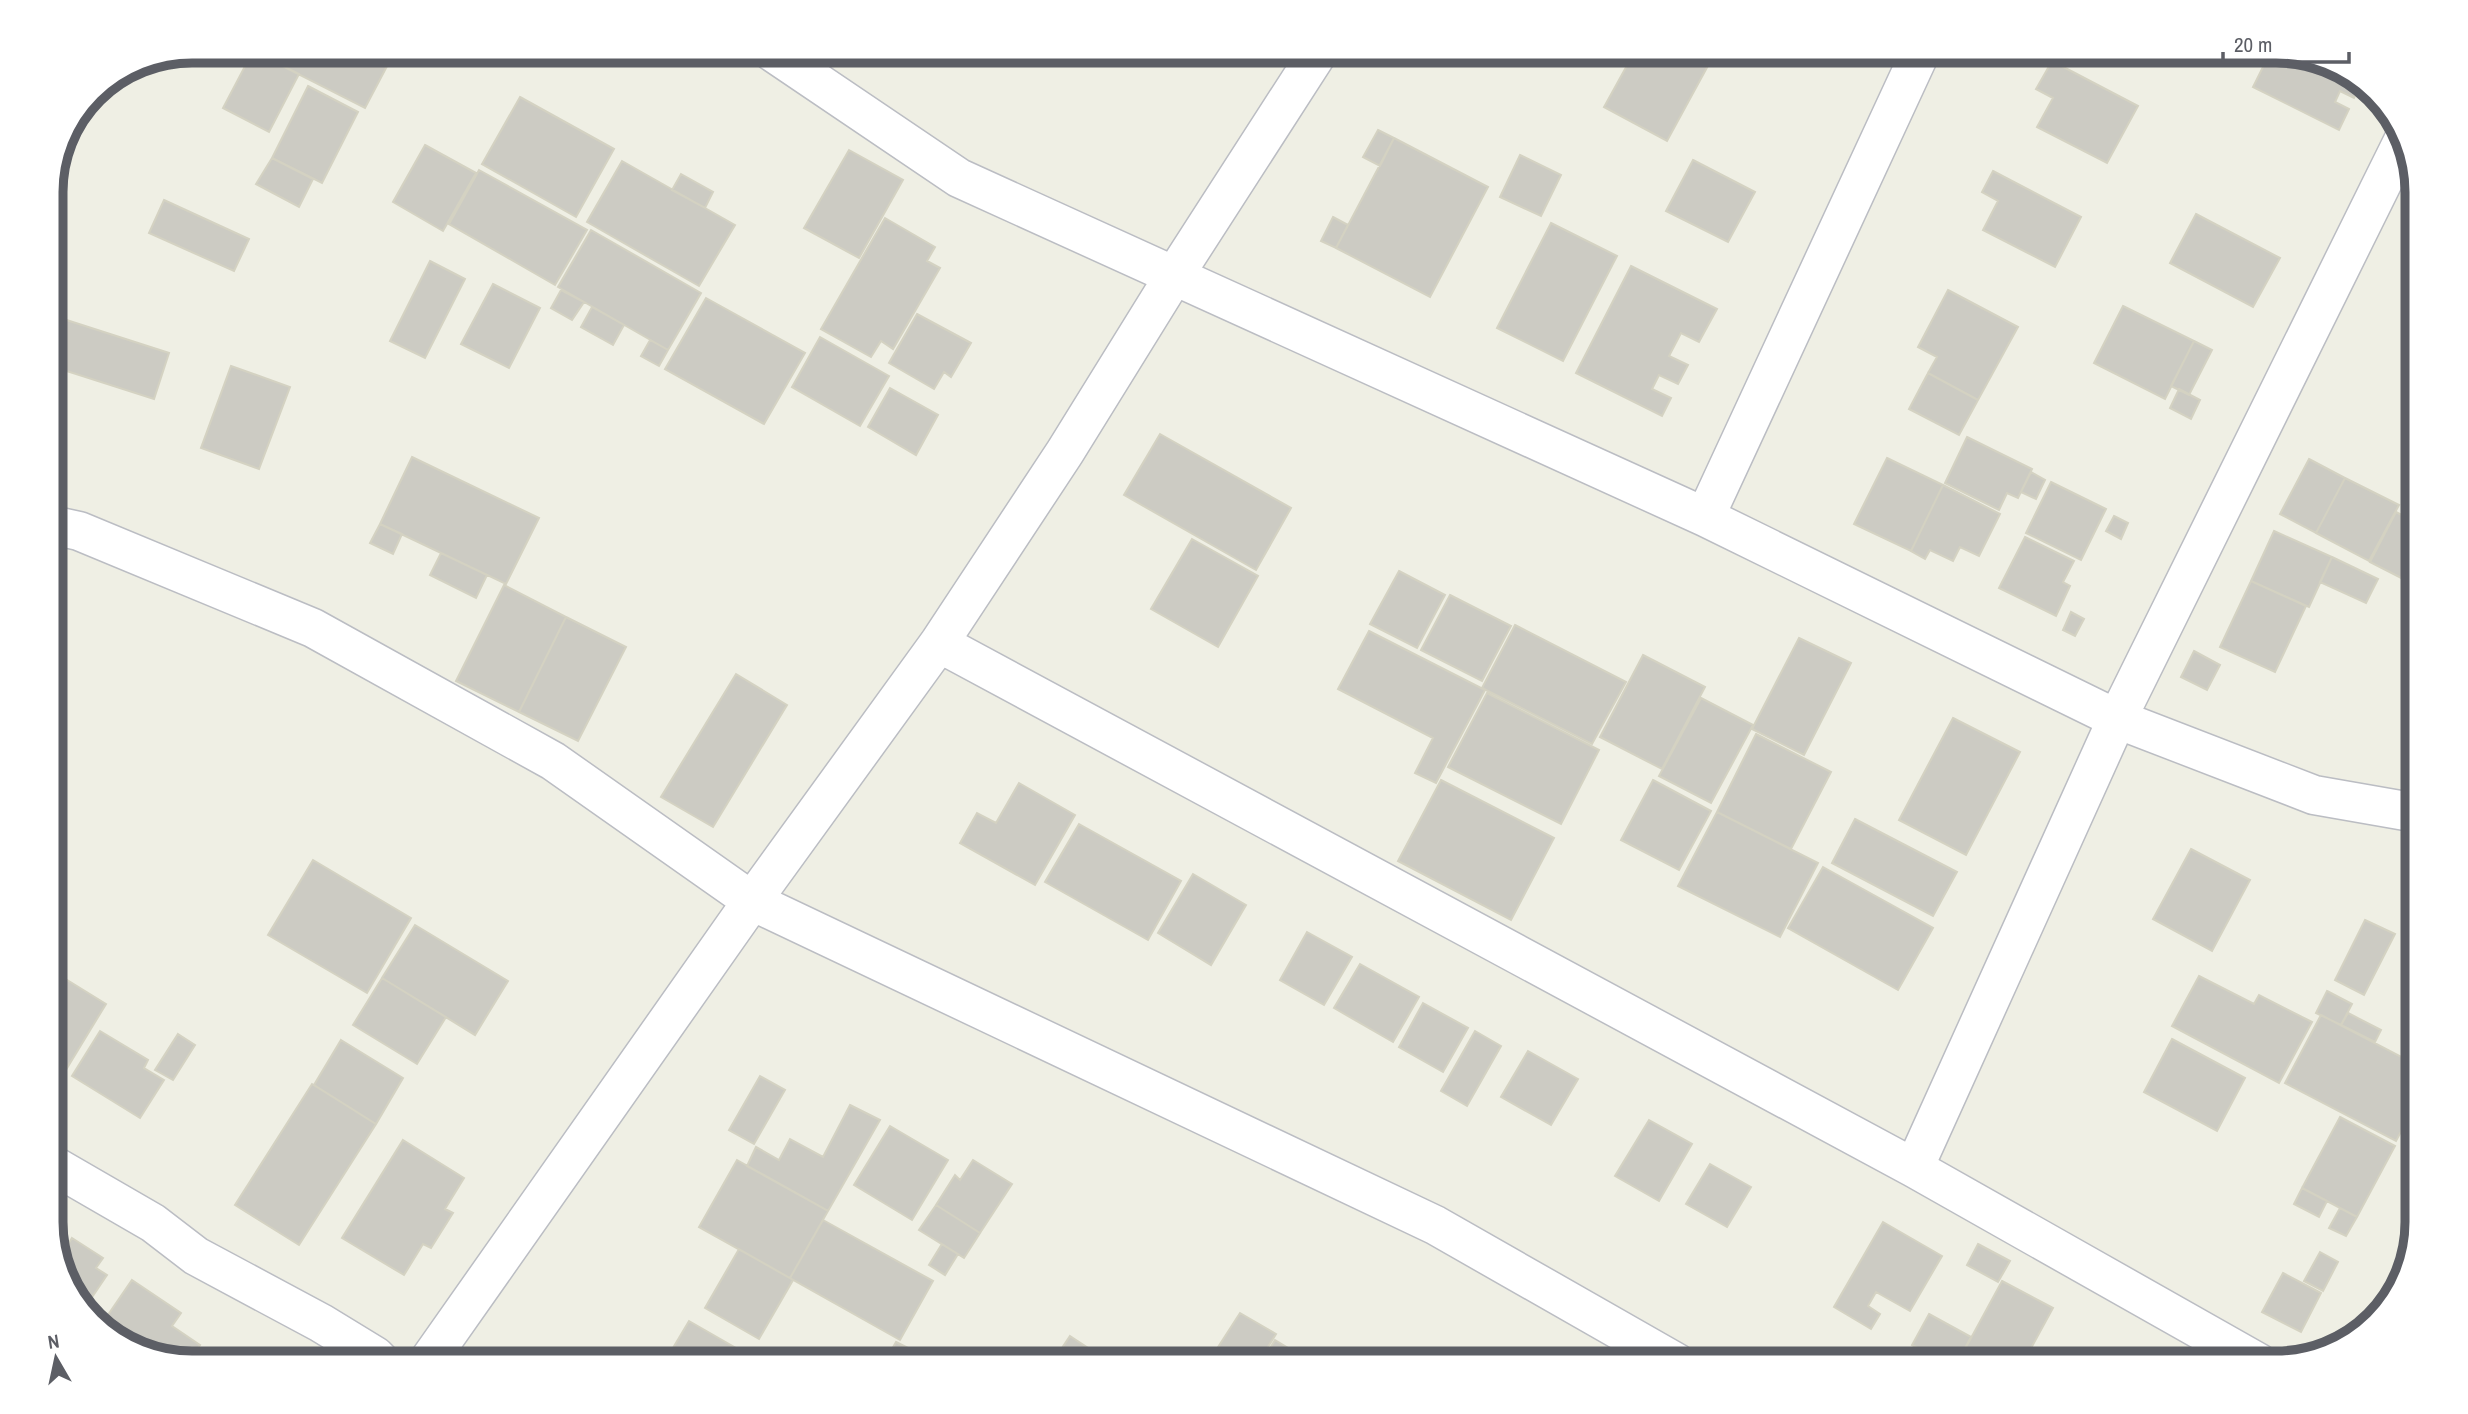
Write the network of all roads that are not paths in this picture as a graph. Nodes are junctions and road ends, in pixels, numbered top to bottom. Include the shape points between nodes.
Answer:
1 (789, 63) edge
2 (1311, 63) edge
3 (1915, 63) edge
4 (2398, 151) edge
5 (1174, 276) junction
6 (1705, 517) junction
7 (63, 527) edge
8 (939, 643) junction
9 (2117, 719) junction
10 (2405, 811) edge
11 (752, 901) junction
12 (1914, 1168) junction
13 (63, 1171) edge
14 (367, 1351) edge
15 (435, 1351) edge
16 (1657, 1351) edge
17 (2238, 1351) edge

1 - 5 street via 959,178
2 - 5 street
3 - 6 street
4 - 9 street
5 - 6 street
5 - 8 street
6 - 9 street
7 - 11 street via 313,628 553,761
8 - 11 street
8 - 12 street
9 - 10 street via 2314,795
9 - 12 street
11 - 15 street
11 - 16 street via 1435,1225
12 - 17 street
13 - 14 street via 153,1223 196,1256

